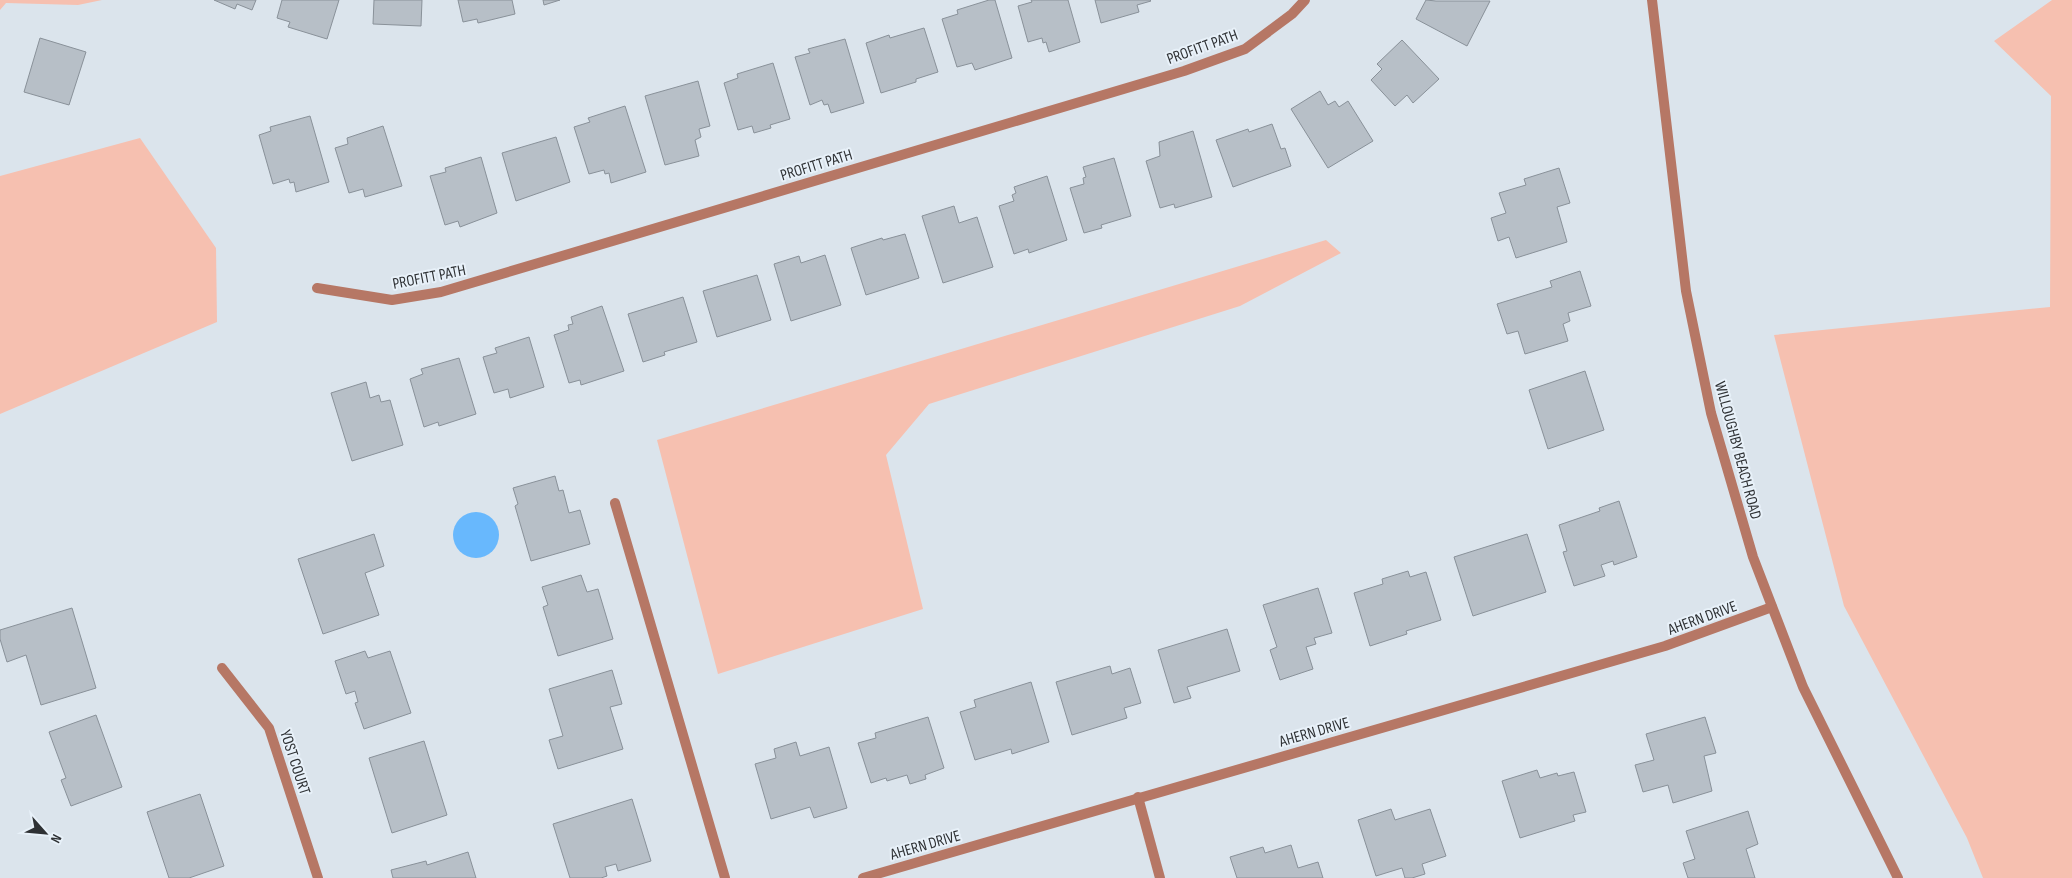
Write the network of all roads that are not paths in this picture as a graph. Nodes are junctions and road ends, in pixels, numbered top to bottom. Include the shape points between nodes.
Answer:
1 (1305, 0) edge
2 (1652, 0) edge
3 (317, 288) dead end
4 (615, 504) dead end
5 (1772, 607) junction
6 (222, 668) dead end
7 (1138, 797) junction
8 (318, 878) edge
9 (725, 878) edge
10 (863, 878) edge
11 (1160, 878) edge
12 (1898, 878) edge

1 - 3 street, PROFITT PATH via 1292,14 1245,49 1184,70 441,292 392,300
2 - 5 street, WILLOUGHBY BEACH ROAD via 1686,291 1711,413 1753,557
4 - 9 street
5 - 7 street, AHERN DRIVE via 1665,646
5 - 12 street, WILLOUGHBY BEACH ROAD via 1803,686
6 - 8 street, YOST COURT via 269,728
7 - 10 street, AHERN DRIVE
7 - 11 street

